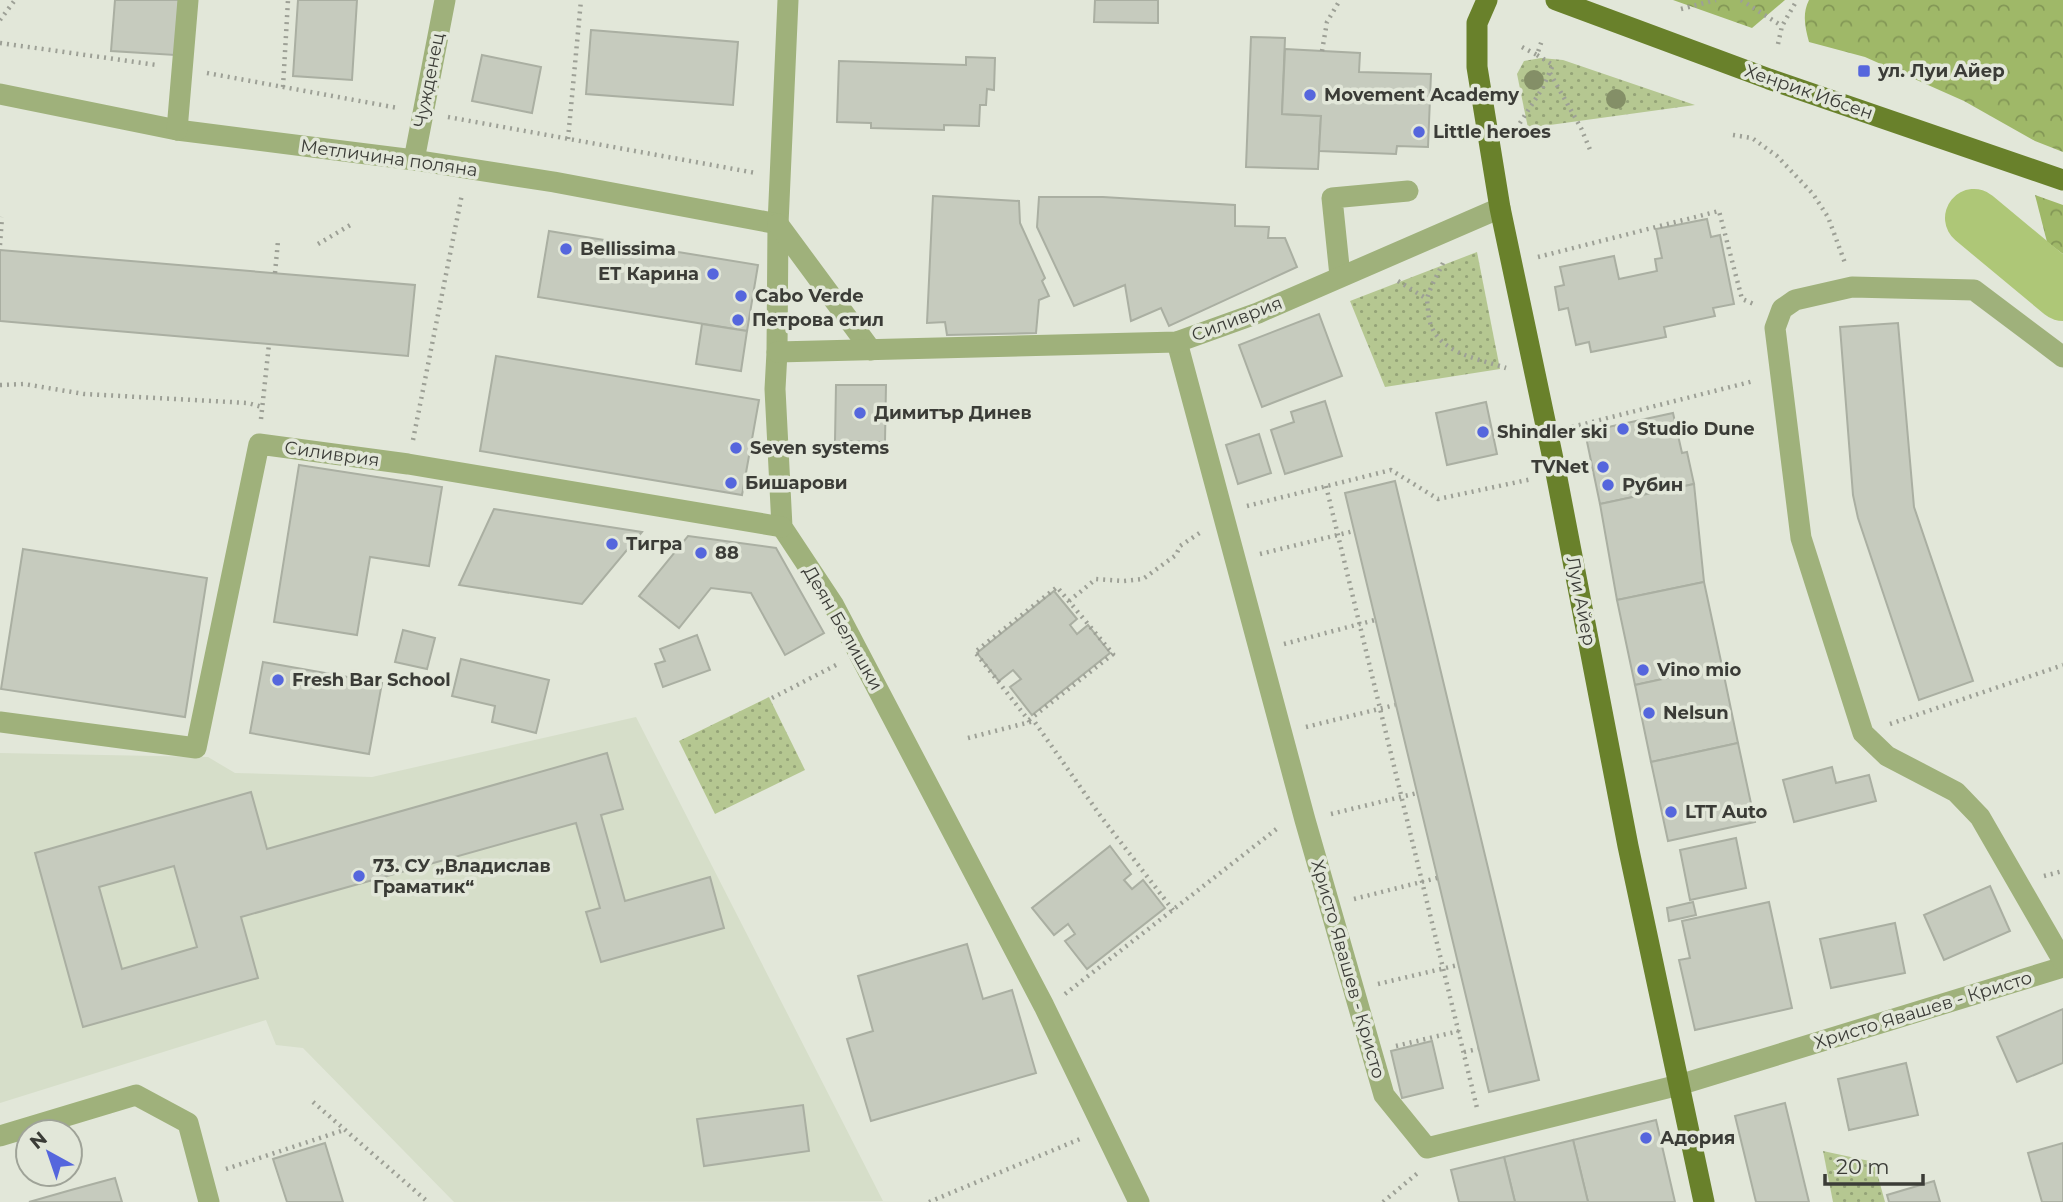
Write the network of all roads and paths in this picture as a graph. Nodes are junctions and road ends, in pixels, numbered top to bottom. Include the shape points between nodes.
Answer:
1 (15, 0) edge
2 (188, 0) edge
3 (288, 0) edge
4 (445, 0) edge
5 (580, 0) edge
6 (788, 0) edge
7 (1340, 0) edge
8 (1487, 0) edge
9 (1556, 0) edge
10 (1716, 0) edge
11 (1741, 0) edge
12 (1797, 0) edge
13 (1681, 9) dead end
14 (0, 20) edge
15 (1782, 26) junction
16 (1542, 40) dead end
17 (0, 43) edge
18 (1778, 44) dead end
19 (1521, 47) dead end
20 (1322, 51) dead end
21 (1537, 55) junction
22 (183, 69) junction
23 (1550, 72) junction
24 (284, 87) junction
25 (0, 94) edge
26 (423, 113) junction
27 (177, 130) junction
28 (1733, 135) dead end
29 (568, 139) junction
30 (1591, 152) dead end
31 (414, 160) junction
32 (1493, 163) junction
33 (467, 168) junction
34 (781, 178) junction
35 (2063, 180) edge
36 (1408, 191) dead end
37 (1500, 208) junction
38 (2, 217) dead end
39 (352, 224) dead end
40 (778, 224) junction
41 (1459, 225) junction
42 (278, 241) dead end
43 (318, 244) dead end
44 (0, 245) edge
45 (1512, 264) junction
46 (275, 273) dead end
47 (1340, 276) junction
48 (1852, 287) junction
49 (1779, 315) junction
50 (1177, 342) junction
51 (269, 344) dead end
52 (871, 350) junction
53 (777, 352) junction
54 (2063, 357) edge
55 (1781, 374) junction
56 (1536, 378) junction
57 (0, 385) edge
58 (262, 407) junction
59 (1548, 433) junction
60 (259, 444) junction
61 (408, 464) junction
62 (1556, 473) junction
63 (1326, 486) junction
64 (1223, 513) junction
65 (782, 527) junction
66 (1354, 531) dead end
67 (1338, 535) junction
68 (1235, 560) junction
69 (1069, 601) junction
70 (1375, 620) dead end
71 (1360, 624) junction
72 (1259, 650) junction
73 (859, 653) junction
74 (2063, 665) edge
75 (772, 698) dead end
76 (1395, 705) dead end
77 (1380, 709) junction
78 (1030, 721) junction
79 (0, 722) edge
80 (1281, 733) junction
81 (1863, 733) junction
82 (968, 738) dead end
83 (1417, 793) dead end
84 (1402, 797) junction
85 (1305, 820) junction
86 (1437, 878) dead end
87 (1422, 882) junction
88 (1329, 905) junction
89 (1173, 910) junction
90 (2063, 961) edge
91 (1458, 965) dead end
92 (2063, 967) edge
93 (1443, 969) junction
94 (1354, 990) junction
95 (1045, 1010) junction
96 (1459, 1031) junction
97 (1478, 1049) dead end
98 (1372, 1051) junction
99 (1464, 1052) junction
100 (1679, 1085) junction
101 (313, 1102) dead end
102 (344, 1130) junction
103 (1484, 1134) junction
104 (0, 1136) edge
105 (1070, 1144) dead end
106 (1427, 1148) junction
107 (202, 1177) junction
108 (209, 1202) edge
109 (428, 1202) edge
110 (929, 1202) edge
111 (1139, 1202) edge
112 (1383, 1202) edge
113 (1704, 1202) edge

1 - 14 path
2 - 22 street
3 - 24 path
4 - 26 street, Чужденец
5 - 29 path
6 - 34 street
7 - 20 path via 1327,22
8 - 32 main road, Луи Айер via 1477,23 1477,67
9 - 35 main road, Хенрик Ибсен
10 - 13 path
11 - 15 path
12 - 15 path
15 - 18 path
16 - 21 path
17 - 22 path
19 - 21 path
21 - 23 path via 1553,65
22 - 24 path
22 - 27 street
23 - 30 path
23 - 32 path
24 - 26 path
25 - 27 street, Метличина поляна
26 - 29 path
26 - 31 street, Чужденец
27 - 31 street, Метличина поляна
28 - 48 path via 1752,138 1777,156 1812,194 1828,216
29 - 34 path
31 - 33 street, Метличина поляна
32 - 37 main road, Луи Айер
33 - 40 street, Метличина поляна
33 - 61 path
34 - 40 street
36 - 47 street via 1332,198
37 - 41 street, Силиврия
37 - 45 main road, Луи Айер
38 - 44 path
39 - 43 path
40 - 52 street
40 - 53 street
41 - 47 street, Силиврия
41 - 56 path via 1427,299 1429,323 1445,345 1460,353
42 - 46 path
45 - 49 path via 1718,211 1742,299
45 - 56 main road, Луи Айер
47 - 50 street, Силиврия via 1258,313
48 - 49 street via 1802,297
48 - 54 street via 1974,290
49 - 55 street via 1775,328
50 - 52 street, Силиврия
50 - 64 street, Христо Явашев - Кристо
51 - 58 path
52 - 53 street, Силиврия
53 - 65 street
55 - 59 path
55 - 81 street via 1801,538
56 - 59 main road, Луи Айер
57 - 58 path
58 - 60 path
59 - 62 main road, Луи Айер
60 - 61 street, Силиврия
60 - 79 street, Силиврия via 196,748
61 - 65 street, Силиврия
62 - 63 path via 1438,499 1391,470
62 - 100 main road, Луи Айер
63 - 64 path
63 - 67 path
64 - 68 street, Христо Явашев - Кристо
64 - 69 path via 1143,579 1097,579
65 - 73 street, Деян Белишки
66 - 67 path
67 - 68 path
67 - 71 path
68 - 72 street, Христо Явашев - Кристо
69 - 78 path via 1113,654
69 - 78 path via 1057,587 975,652
70 - 71 path
71 - 72 path
71 - 77 path
72 - 80 street, Христо Явашев - Кристо
73 - 75 path
73 - 95 street, Деян Белишки
74 - 81 path
76 - 77 path
77 - 80 path
77 - 84 path
78 - 82 path
78 - 89 path
80 - 85 street, Христо Явашев - Кристо
81 - 90 street via 1886,756 1956,792 1980,817
83 - 84 path
84 - 85 path
84 - 87 path
85 - 88 street, Христо Явашев - Кристо
85 - 89 path via 1280,826
86 - 87 path
87 - 88 path
87 - 93 path
88 - 94 street, Христо Явашев - Кристо
89 - 95 path
91 - 93 path
92 - 100 street, Христо Явашев - Кристо
93 - 94 path
93 - 96 path
94 - 98 street, Христо Явашев - Кристо
95 - 111 street, Деян Белишки
96 - 98 path
96 - 99 path
97 - 99 path
98 - 106 street, Христо Явашев - Кристо via 1384,1095
99 - 103 path
100 - 103 street, Христо Явашев - Кристо
100 - 113 main road, Луи Айер
101 - 102 path
102 - 107 path
102 - 109 path
103 - 106 street, Христо Явашев - Кристо
104 - 107 street via 136,1095 188,1123
105 - 110 path
106 - 112 path via 1418,1174
107 - 108 street

